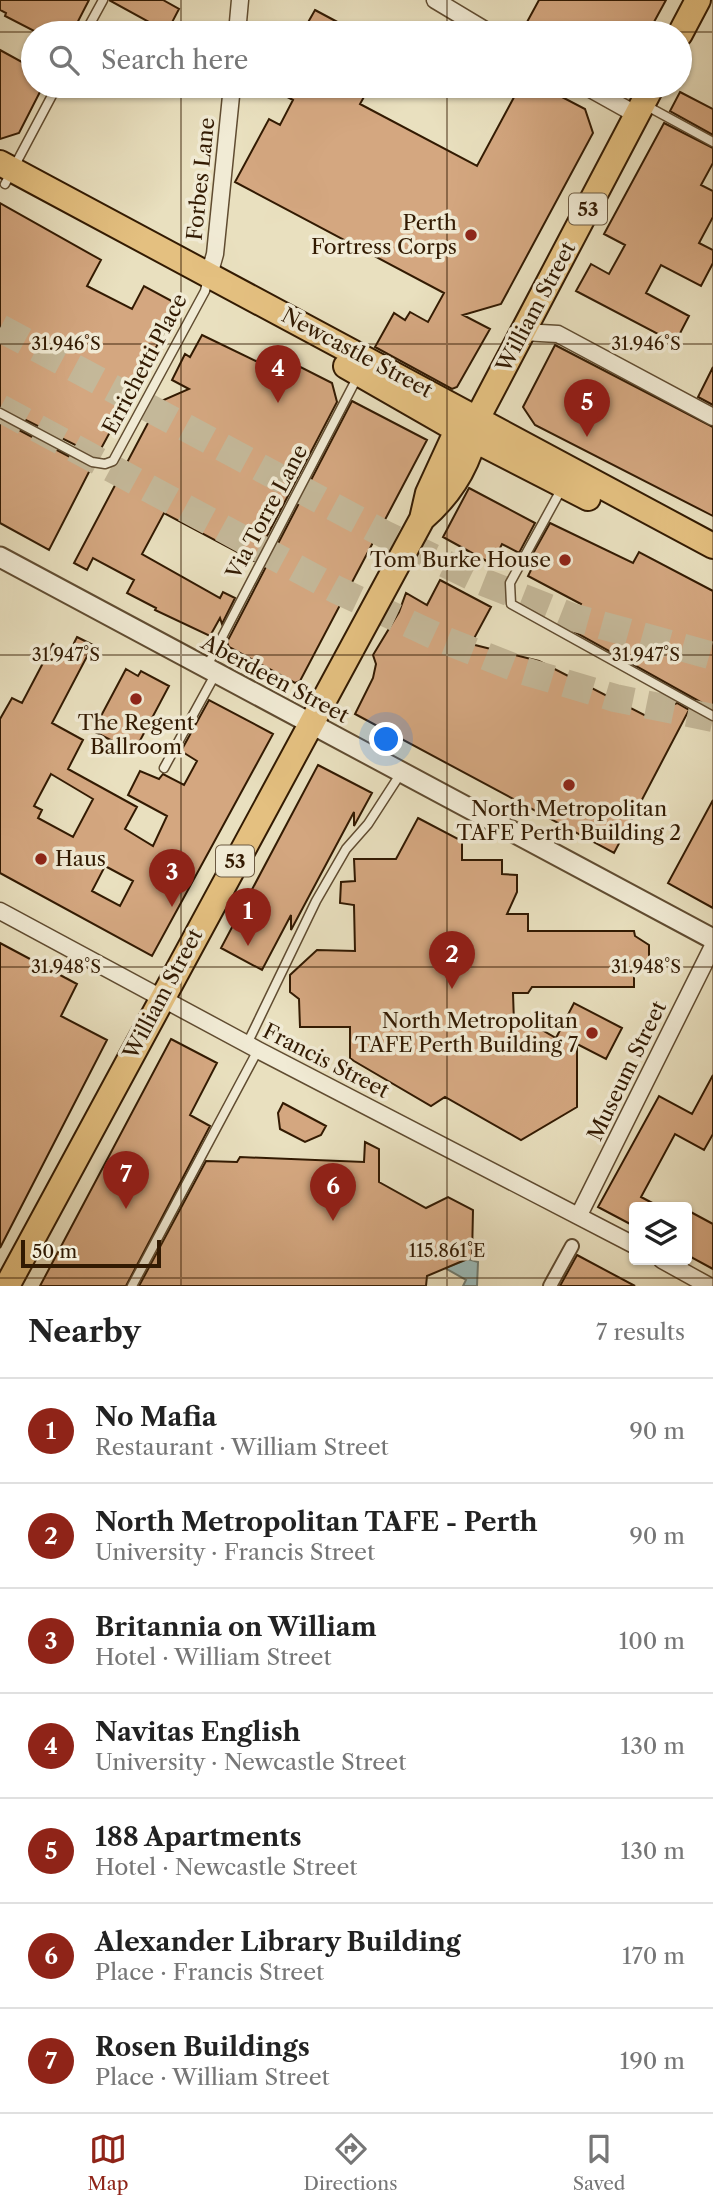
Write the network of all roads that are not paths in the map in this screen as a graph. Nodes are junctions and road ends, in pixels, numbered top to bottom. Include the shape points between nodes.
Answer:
1 (103, 0) edge
2 (240, 0) edge
3 (435, 0) edge
4 (698, 0) edge
5 (92, 21) edge
6 (238, 21) edge
7 (470, 21) edge
8 (687, 21) edge
9 (50, 98) edge
10 (231, 98) edge
11 (644, 101) edge
12 (713, 142) edge
13 (5, 174) edge
14 (207, 283) junction
15 (523, 332) junction
16 (359, 373) junction
17 (0, 413) edge
18 (713, 417) edge
19 (470, 429) junction
20 (563, 485) junction
21 (713, 546) edge
22 (0, 557) edge
23 (713, 562) edge
24 (211, 671) junction
25 (713, 716) edge
26 (309, 723) junction
27 (164, 768) dead end
28 (401, 773) junction
29 (0, 911) edge
30 (713, 939) edge
31 (713, 946) edge
32 (161, 998) junction
33 (253, 1047) junction
34 (579, 1215) junction
35 (629, 1242) edge
36 (572, 1245) dead end
37 (671, 1265) edge
38 (7, 1286) edge
39 (132, 1286) edge
40 (550, 1286) edge
41 (709, 1286) edge

1 - 5 lane
2 - 6 street
3 - 7 street
4 - 8 main road
9 - 13 lane
10 - 14 street, Forbes Lane via 215,254
11 - 12 lane
11 - 15 main road, William Street / 53
13 - 14 main road, Newcastle Street
14 - 16 main road, Newcastle Street
14 - 17 lane, Errichetti Place via 113,461 92,462
14 - 19 main road, Newcastle Street
15 - 18 street via 558,334
15 - 19 main road, William Street / 53
16 - 19 main road, Newcastle Street
16 - 24 lane, Via Torre Lane
19 - 20 main road, Newcastle Street
19 - 21 main road, Newcastle Street
19 - 26 main road, William Street / 53 via 446,498 422,519
20 - 23 main road, Newcastle Street
20 - 25 lane via 510,583 511,604
22 - 24 street, Aberdeen Street
24 - 26 street, Aberdeen Street
24 - 27 lane, Via Torre Lane
26 - 28 street, Aberdeen Street
26 - 32 main road, William Street / 53
28 - 30 street, Aberdeen Street
28 - 33 lane via 346,849 316,901
29 - 32 street, Francis Street
31 - 34 street, Museum Street
32 - 33 street, Francis Street
32 - 38 main road, William Street / 53
33 - 34 street, Francis Street
33 - 39 lane
34 - 35 street, Francis Street
36 - 40 street
37 - 41 street

